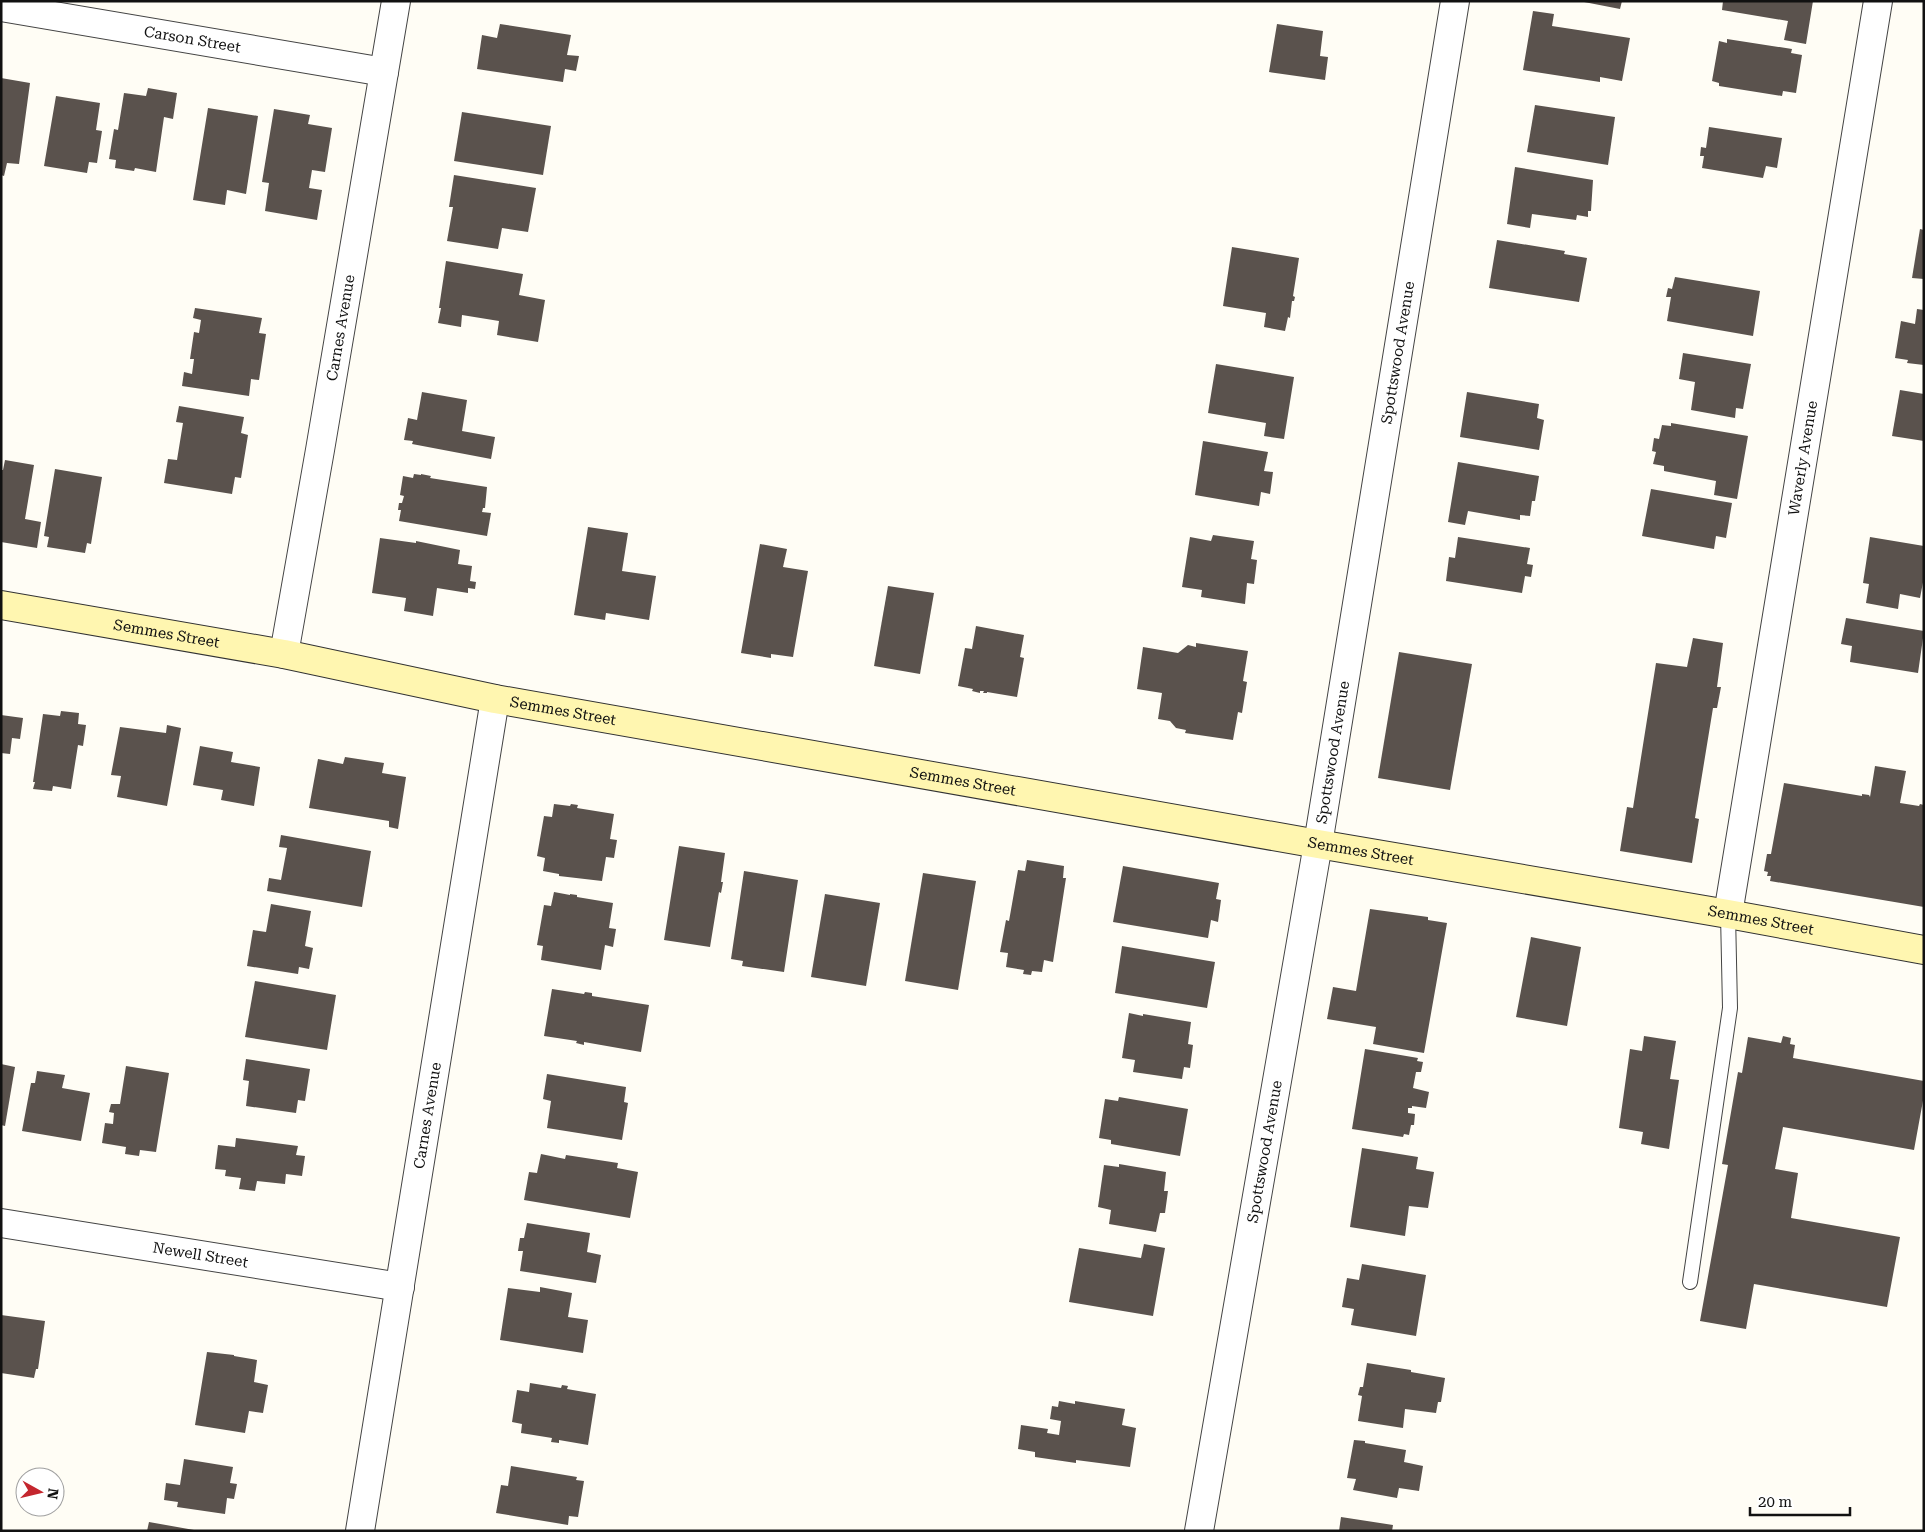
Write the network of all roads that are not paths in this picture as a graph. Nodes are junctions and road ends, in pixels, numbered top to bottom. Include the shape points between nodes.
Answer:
1 (396, 1) edge
2 (1455, 1) edge
3 (1878, 1) edge
4 (1, 6) edge
5 (384, 72) junction
6 (1, 606) edge
7 (284, 654) junction
8 (495, 699) junction
9 (1318, 844) junction
10 (1728, 914) junction
11 (1924, 950) edge
12 (1, 1223) edge
13 (1690, 1282) dead end
14 (400, 1287) junction
15 (360, 1531) edge
16 (1199, 1531) edge

1 - 5 street, Carnes Avenue
2 - 9 street, Spottswood Avenue
3 - 10 street, Waverly Avenue
4 - 5 street, Carson Street
5 - 7 street, Carnes Avenue
6 - 7 main road, Semmes Street
7 - 8 main road, Semmes Street
8 - 9 main road, Semmes Street
8 - 14 street, Carnes Avenue
9 - 10 main road, Semmes Street
9 - 16 street, Spottswood Avenue
10 - 11 main road, Semmes Street
10 - 13 lane via 1730,1008
12 - 14 street, Newell Street
14 - 15 street, Carnes Avenue

